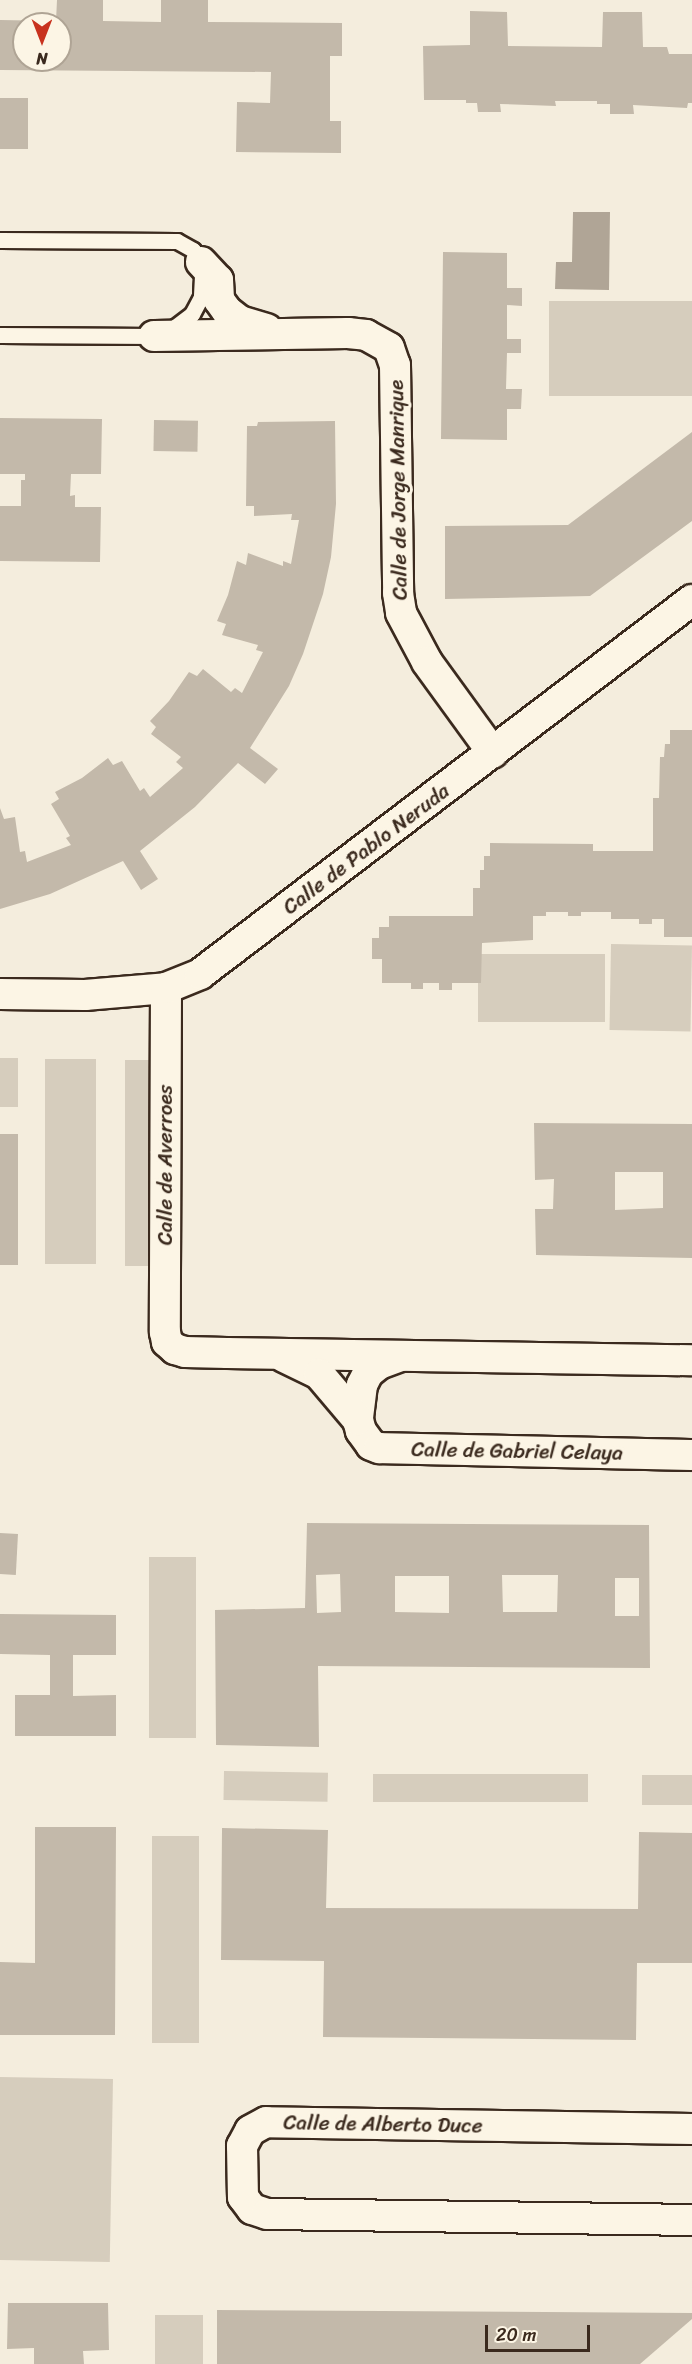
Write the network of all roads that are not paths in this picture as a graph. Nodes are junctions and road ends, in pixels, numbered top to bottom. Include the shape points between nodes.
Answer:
1 (0, 240) edge
2 (201, 262) junction
3 (282, 333) junction
4 (0, 335) edge
5 (154, 336) junction
6 (692, 600) edge
7 (493, 753) junction
8 (166, 988) junction
9 (0, 994) edge
10 (167, 1342) joint
11 (276, 1354) junction
12 (404, 1355) junction
13 (692, 1360) edge
14 (358, 1420) junction
15 (692, 1455) edge
16 (692, 2129) edge
17 (683, 2216) edge

1 - 2 lane via 177,242 193,250
2 - 3 street via 218,280 219,300 227,311 240,321
2 - 5 lane via 201,297 192,314
3 - 5 street
3 - 7 street, Calle de Jorge Manrique via 366,335 389,348 394,365 401,613 427,662
4 - 5 lane
6 - 7 street, Calle de Pablo Neruda
7 - 8 street, Calle de Pablo Neruda via 200,974
8 - 9 street, Calle de Pablo Neruda via 85,995
8 - 10 street, Calle de Averroes
10 - 11 street, Calle de Gabriel Celaya via 185,1352
11 - 12 street, Calle de Gabriel Celaya
11 - 14 street, Calle de Gabriel Celaya via 319,1374
12 - 13 street, Calle de Gabriel Celaya
12 - 14 street, Calle de Gabriel Celaya via 368,1373 362,1385
14 - 15 street, Calle de Gabriel Celaya via 364,1438 379,1448
16 - 17 street, Calle de Alberto Duce via 266,2122 250,2131 242,2146 243,2198 252,2209 267,2214

